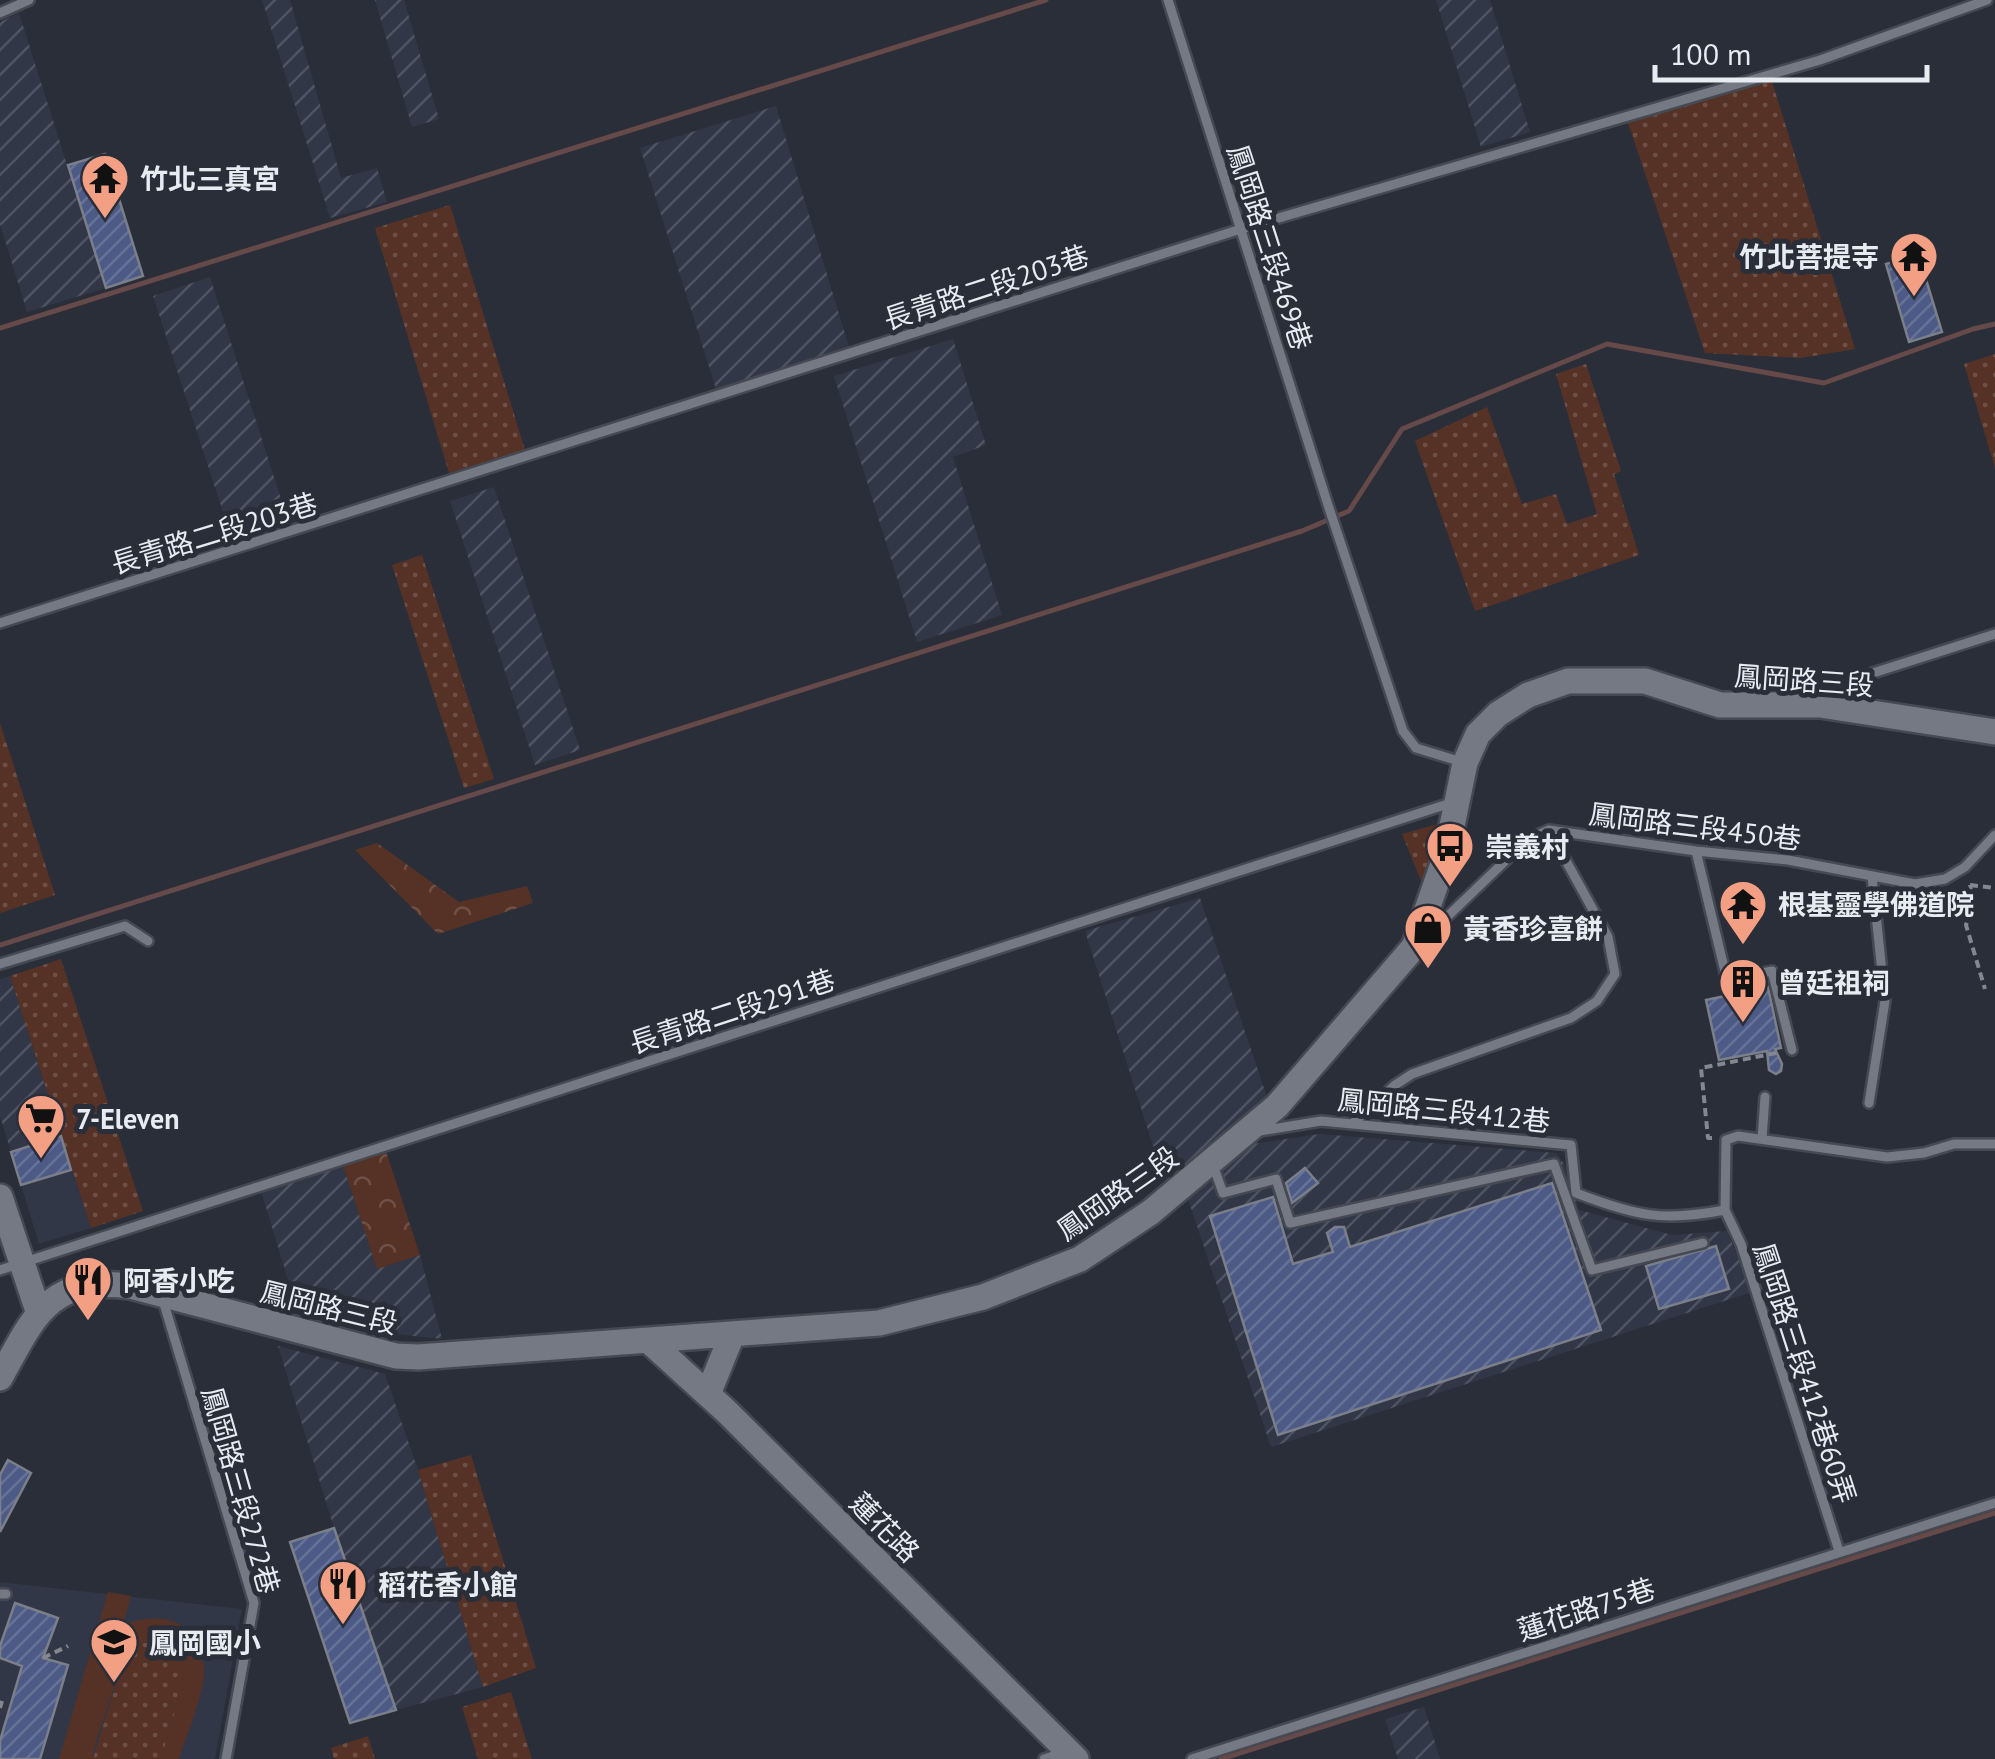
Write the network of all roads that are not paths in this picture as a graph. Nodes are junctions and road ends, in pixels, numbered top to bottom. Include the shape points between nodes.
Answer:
1 (29, 0) edge
2 (1168, 0) edge
3 (1987, 0) edge
4 (0, 13) edge
5 (1241, 229) junction
6 (0, 623) edge
7 (1995, 634) edge
8 (1820, 705) junction
9 (1995, 732) edge
10 (1465, 763) junction
11 (1456, 802) junction
12 (1549, 830) junction
13 (1995, 835) edge
14 (1696, 851) junction
15 (1872, 876) junction
16 (148, 941) dead end
17 (1414, 947) junction
18 (0, 964) edge
19 (1792, 1050) road end
20 (1766, 1097) dead end
21 (1869, 1103) dead end
22 (1354, 1123) junction
23 (1250, 1132) junction
24 (1762, 1139) junction
25 (1995, 1144) edge
26 (1212, 1163) junction
27 (0, 1197) edge
28 (1726, 1210) junction
29 (1704, 1242) dead end
30 (11, 1267) edge
31 (161, 1294) junction
32 (38, 1310) junction
33 (732, 1334) junction
34 (649, 1341) junction
35 (0, 1378) edge
36 (708, 1394) junction
37 (1995, 1503) edge
38 (1839, 1551) junction
39 (1063, 1756) edge
40 (226, 1759) edge
41 (1192, 1759) edge

1 - 4 lane
2 - 5 lane, 鳳岡路三段469巷
3 - 5 lane, 長青路二段203巷 via 1836,54
5 - 6 lane, 長青路二段203巷
5 - 10 lane, 鳳岡路三段469巷 via 1403,730 1416,748
7 - 8 lane via 1826,688
8 - 9 street, 鳳岡路三段
8 - 10 street, 鳳岡路三段 via 1720,705 1646,681 1568,680 1498,714 1478,734
10 - 11 street, 鳳岡路三段
11 - 17 street, 鳳岡路三段 via 1446,855
11 - 30 lane, 長青路二段291巷
12 - 14 lane, 鳳岡路三段450巷
12 - 17 lane, 鳳岡路三段450巷 via 1528,840
12 - 22 lane via 1608,937 1615,974 1597,1001 1570,1018 1412,1074
13 - 15 lane, 鳳岡路三段450巷 via 1945,879 1915,884
14 - 15 lane, 鳳岡路三段450巷
14 - 19 lane via 1727,980 1772,971
15 - 21 lane via 1885,1001
16 - 18 lane via 125,926
17 - 23 street, 鳳岡路三段
20 - 24 lane
22 - 23 lane, 鳳岡路三段412巷
22 - 28 lane, 鳳岡路三段412巷 via 1571,1145 1576,1193 1634,1215 1684,1218
23 - 26 street, 鳳岡路三段
24 - 25 lane via 1888,1157
24 - 28 lane via 1726,1140
26 - 29 lane via 1223,1193 1276,1178 1290,1223 1554,1164 1592,1270
26 - 33 street, 鳳岡路三段 via 1080,1259 983,1297 879,1323
27 - 30 street
28 - 38 lane, 鳳岡路三段412巷60弄
30 - 32 street
31 - 32 street, 鳳岡路三段 via 106,1283 69,1291
31 - 34 street, 鳳岡路三段 via 396,1356
31 - 40 lane, 鳳岡路三段272巷 via 254,1603
32 - 35 street
33 - 34 street, 鳳岡路三段
33 - 36 street
34 - 36 street, 蓮花路
36 - 39 street, 蓮花路
37 - 38 lane, 蓮花路75巷
38 - 41 lane, 蓮花路75巷

